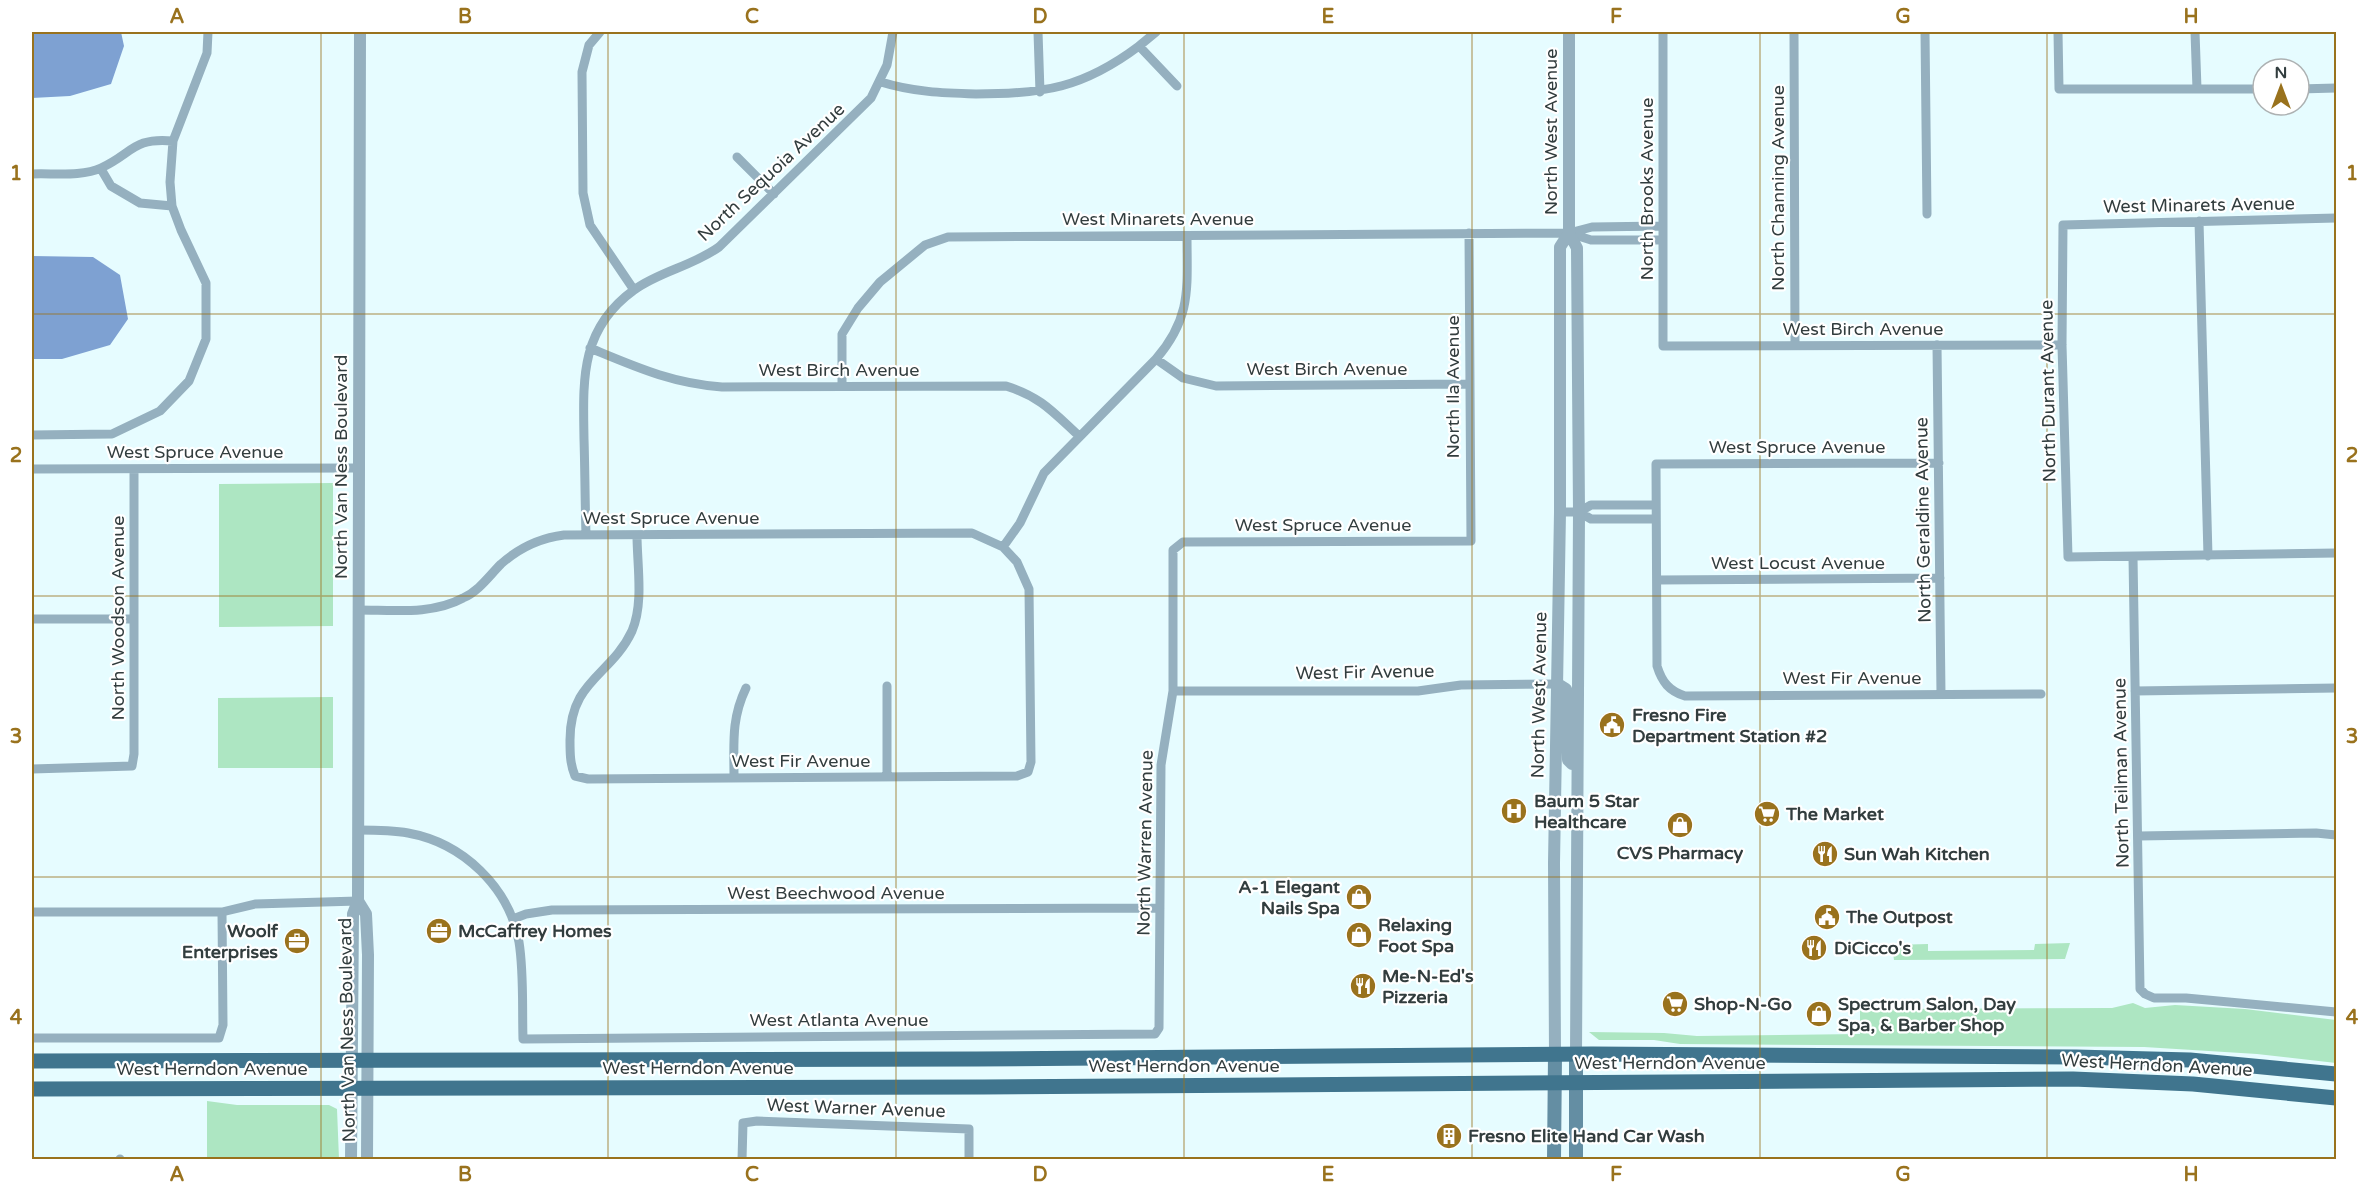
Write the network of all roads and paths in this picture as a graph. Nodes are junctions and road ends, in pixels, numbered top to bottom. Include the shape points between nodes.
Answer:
1 (208, 32) edge
2 (360, 32) edge
3 (600, 32) edge
4 (893, 32) edge
5 (1038, 32) edge
6 (1155, 32) edge
7 (1569, 32) edge
8 (1663, 32) edge
9 (1794, 32) edge
10 (1926, 32) edge
11 (2058, 32) edge
12 (2195, 32) edge
13 (1139, 46) junction
14 (881, 82) junction
15 (1177, 86) dead end
16 (2337, 88) edge
17 (2197, 89) junction
18 (2251, 89) edge
19 (2311, 89) edge
20 (1040, 92) junction
21 (173, 141) junction
22 (737, 157) dead end
23 (101, 169) junction
24 (32, 174) edge
25 (774, 194) junction
26 (172, 206) junction
27 (1927, 214) dead end
28 (2337, 218) edge
29 (2199, 221) junction
30 (2063, 225) joint
31 (1663, 226) junction
32 (1469, 234) junction
33 (1569, 234) junction
34 (1187, 236) junction
35 (1663, 240) junction
36 (634, 290) junction
37 (1795, 345) junction
38 (1937, 345) junction
39 (2062, 345) junction
40 (1664, 346) joint
41 (590, 348) junction
42 (1156, 359) junction
43 (1469, 384) junction
44 (842, 387) junction
45 (32, 435) edge
46 (1079, 436) junction
47 (1938, 463) junction
48 (359, 468) junction
49 (32, 469) edge
50 (134, 469) junction
51 (1656, 505) junction
52 (1560, 512) junction
53 (1579, 512) junction
54 (1656, 519) junction
55 (586, 535) junction
56 (637, 535) junction
57 (1470, 541) joint
58 (1177, 545) joint
59 (1003, 547) junction
60 (2337, 553) edge
61 (2208, 556) junction
62 (2133, 557) junction
63 (1940, 578) junction
64 (1657, 580) junction
65 (358, 610) junction
66 (32, 619) edge
67 (134, 619) junction
68 (1558, 684) junction
69 (887, 686) dead end
70 (746, 688) dead end
71 (2337, 688) edge
72 (1173, 691) junction
73 (2135, 691) junction
74 (1941, 694) junction
75 (2041, 694) dead end
76 (32, 769) edge
77 (1577, 770) junction
78 (887, 777) junction
79 (734, 778) junction
80 (358, 830) junction
81 (2337, 835) edge
82 (2139, 836) junction
83 (358, 902) junction
84 (1160, 908) junction
85 (32, 912) edge
86 (222, 912) junction
87 (513, 919) junction
88 (2337, 1012) edge
89 (1155, 1034) joint
90 (32, 1038) edge
91 (1555, 1055) junction
92 (1576, 1055) junction
93 (369, 1059) junction
94 (352, 1060) junction
95 (32, 1061) edge
96 (2337, 1074) edge
97 (1554, 1083) junction
98 (1576, 1083) junction
99 (351, 1088) junction
100 (368, 1088) junction
101 (32, 1089) edge
102 (2337, 1098) edge
103 (351, 1160) edge
104 (367, 1160) edge
105 (742, 1160) edge
106 (969, 1160) edge
107 (1554, 1160) edge
108 (1576, 1160) edge

1 - 21 street via 207,53
2 - 48 street, North Van Ness Boulevard
3 - 36 street via 589,45 582,72 583,193 590,225
4 - 14 street, North Sequoia Avenue
5 - 20 street
6 - 13 street
7 - 33 street, North West Avenue
8 - 31 street, North Brooks Avenue
9 - 37 street, North Channing Avenue
10 - 27 street
11 - 17 street via 2059,89
12 - 17 street
13 - 15 street
13 - 20 street via 1090,77
14 - 20 street via 918,92
14 - 25 street, North Sequoia Avenue via 861,110
16 - 19 street
17 - 18 street
21 - 23 street via 136,145
21 - 26 street
22 - 25 street
23 - 24 street
23 - 26 street via 111,186 140,203
25 - 36 street, North Sequoia Avenue via 702,259
26 - 45 street via 207,283 206,339 189,381 160,411 112,434
28 - 29 street, West Minarets Avenue
29 - 30 street, West Minarets Avenue
29 - 61 street
30 - 39 street, North Durant Avenue
31 - 33 street, West Minarets Avenue via 1592,227
31 - 35 street, North Brooks Avenue
32 - 33 street, West Minarets Avenue
32 - 34 street, West Minarets Avenue
32 - 43 street, North Ila Avenue
33 - 35 street, West Minarets Avenue via 1592,240
33 - 52 street, North West Avenue via 1560,247
33 - 53 street, North West Avenue via 1577,248
34 - 42 street via 1183,316 1170,343
34 - 44 street, West Minarets Avenue via 948,237 925,245 879,282 842,334
35 - 40 street, North Brooks Avenue
36 - 41 street, North Sequoia Avenue via 608,314
37 - 38 street, West Birch Avenue
37 - 40 street, West Birch Avenue
38 - 39 street, West Birch Avenue
38 - 47 street, North Geraldine Avenue
39 - 62 street, North Durant Avenue via 2068,557
41 - 44 street, West Birch Avenue via 690,385
41 - 55 street, North Sequoia Avenue via 583,382
42 - 43 street, West Birch Avenue via 1183,378 1216,386
42 - 46 street
43 - 57 street, North Ila Avenue
44 - 46 street, West Birch Avenue via 1006,387 1045,403
46 - 59 street via 1044,473 1020,523
47 - 51 street, West Spruce Avenue via 1656,464
47 - 63 street, North Geraldine Avenue
48 - 50 street, West Spruce Avenue
48 - 65 street, North Van Ness Boulevard
49 - 50 street, West Spruce Avenue
50 - 67 street, North Woodson Avenue
51 - 53 street via 1592,505
51 - 54 street
52 - 53 street
52 - 68 street, North West Avenue
53 - 54 street via 1592,519
53 - 77 street, North West Avenue
54 - 64 street
55 - 56 street, West Spruce Avenue
55 - 65 street, West Spruce Avenue via 550,537 526,547 478,588 448,605 413,610
56 - 59 street, West Spruce Avenue via 972,533
56 - 79 street, West Fir Avenue via 636,616 626,642 577,702 570,729 570,766 575,776 588,779
57 - 58 street, West Spruce Avenue
58 - 72 street, North Warren Avenue via 1173,550
59 - 78 street, West Fir Avenue via 1025,576 1031,602 1028,772 1017,776
60 - 61 street
61 - 62 street
62 - 73 street, North Teilman Avenue
63 - 64 street, West Locust Avenue
63 - 74 street, North Geraldine Avenue
64 - 74 street, West Fir Avenue via 1658,666 1661,678 1675,693
65 - 80 street, North Van Ness Boulevard
66 - 67 street
67 - 76 street, North Woodson Avenue via 132,766
68 - 72 street, West Fir Avenue via 1461,685 1418,691
68 - 77 street via 1566,689 1568,760
68 - 91 street, North West Avenue
69 - 78 street
70 - 79 street via 734,723
71 - 73 street
72 - 84 street, North Warren Avenue via 1161,765
73 - 82 street, North Teilman Avenue
74 - 75 street, West Fir Avenue
77 - 92 street, North West Avenue
78 - 79 street, West Fir Avenue
80 - 83 street, North Van Ness Boulevard
80 - 87 street via 408,832 449,846 493,885
81 - 82 street
82 - 88 street, North Teilman Avenue via 2138,983 2145,994 2154,998
83 - 86 street via 255,904
83 - 93 street, North Van Ness Boulevard via 366,914
83 - 94 street, North Van Ness Boulevard via 353,914
84 - 87 street, West Beechwood Avenue via 552,910
84 - 89 street, North Warren Avenue via 1159,1028
85 - 86 street
86 - 90 street via 223,1025 219,1038
87 - 89 street, West Atlanta Avenue via 521,959 523,1039
91 - 92 main road, West Herndon Avenue
91 - 93 main road, West Herndon Avenue
91 - 97 main road, North West Avenue
92 - 96 main road, West Herndon Avenue via 2136,1058
92 - 98 main road, North West Avenue
93 - 94 main road, West Herndon Avenue
93 - 100 street, North Van Ness Boulevard
94 - 95 main road, West Herndon Avenue
94 - 99 street, North Van Ness Boulevard
97 - 98 main road, West Herndon Avenue
97 - 100 main road, West Herndon Avenue
97 - 107 main road, North West Avenue
98 - 102 main road, West Herndon Avenue via 2115,1080 2230,1086
98 - 108 main road, North West Avenue
99 - 100 main road, West Herndon Avenue
99 - 101 main road, West Herndon Avenue
99 - 103 street, North Van Ness Boulevard
100 - 104 street, North Van Ness Boulevard
105 - 106 street, West Warner Avenue via 743,1124 757,1121 969,1129

